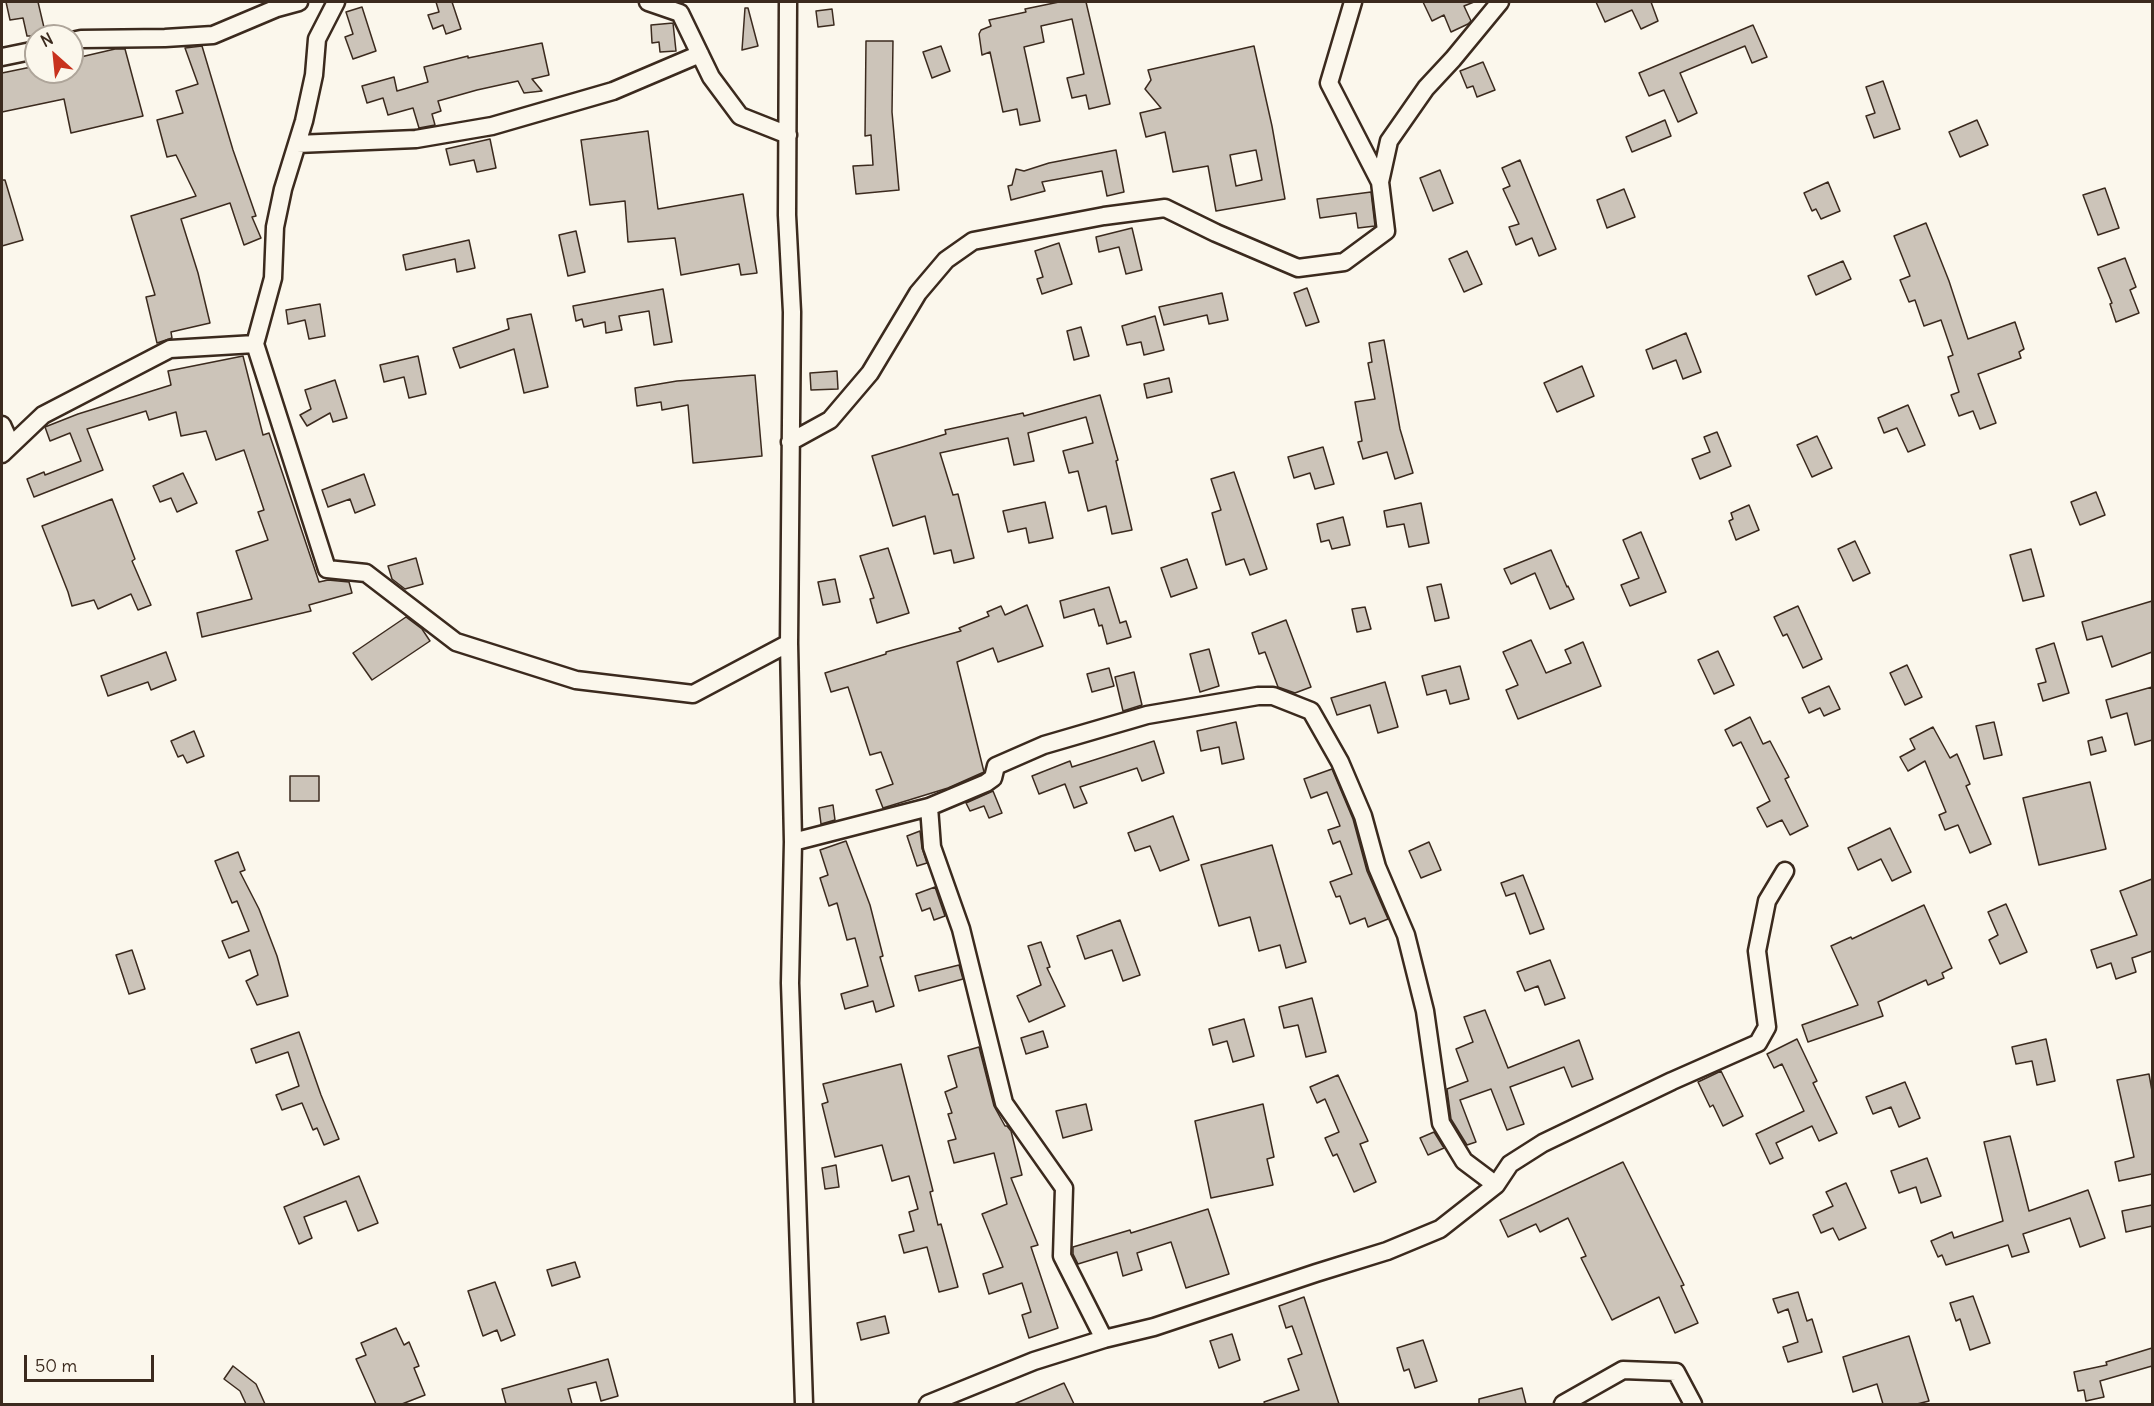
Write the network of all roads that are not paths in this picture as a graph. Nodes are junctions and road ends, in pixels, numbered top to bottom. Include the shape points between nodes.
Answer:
1 (299, 2) edge
2 (336, 2) edge
3 (648, 2) edge
4 (788, 2) edge
5 (1353, 2) edge
6 (1500, 2) edge
7 (84, 39) edge
8 (24, 52) edge
9 (700, 54) junction
10 (2, 57) edge
11 (788, 135) junction
12 (297, 144) junction
13 (1380, 182) junction
14 (255, 344) junction
15 (2, 425) edge
16 (790, 442) junction
17 (6, 449) edge
18 (789, 644) junction
19 (929, 807) junction
20 (793, 842) junction
21 (1785, 871) dead end
22 (1496, 1185) junction
23 (1104, 1339) junction
24 (804, 1404) edge
25 (928, 1404) edge
26 (1563, 1404) edge
27 (1693, 1404) edge

1 - 7 street via 213,35
2 - 12 street via 316,39 314,75
3 - 9 street via 680,13
4 - 11 street
5 - 13 street via 1329,83
6 - 13 street via 1426,88 1389,141
8 - 10 street
9 - 11 street via 711,77 740,116
9 - 12 street via 613,91 492,126 416,140
11 - 16 street
12 - 14 street via 275,227 273,278
13 - 16 street via 1386,231 1344,262 1298,268 1165,208 973,242 946,260 918,292 870,373 830,420
14 - 17 street via 170,350 43,415
14 - 18 street via 327,569 366,573 456,642 576,680 693,694
15 - 17 street
16 - 18 street
18 - 20 street
19 - 20 street
19 - 22 street via 986,783 993,778 996,766 1044,745 1147,715 1258,696 1273,696 1311,711 1345,772 1363,816 1377,867 1406,935 1425,1011 1441,1122 1464,1161
19 - 23 street via 932,847 961,929 1004,1103 1064,1188 1062,1256
20 - 24 street via 790,983
21 - 22 street via 1767,901 1757,951 1767,1027 1758,1043 1544,1143 1510,1164
22 - 23 street via 1440,1229 1387,1251 1154,1327
23 - 25 street via 1034,1361
26 - 27 street via 1623,1370 1676,1372

